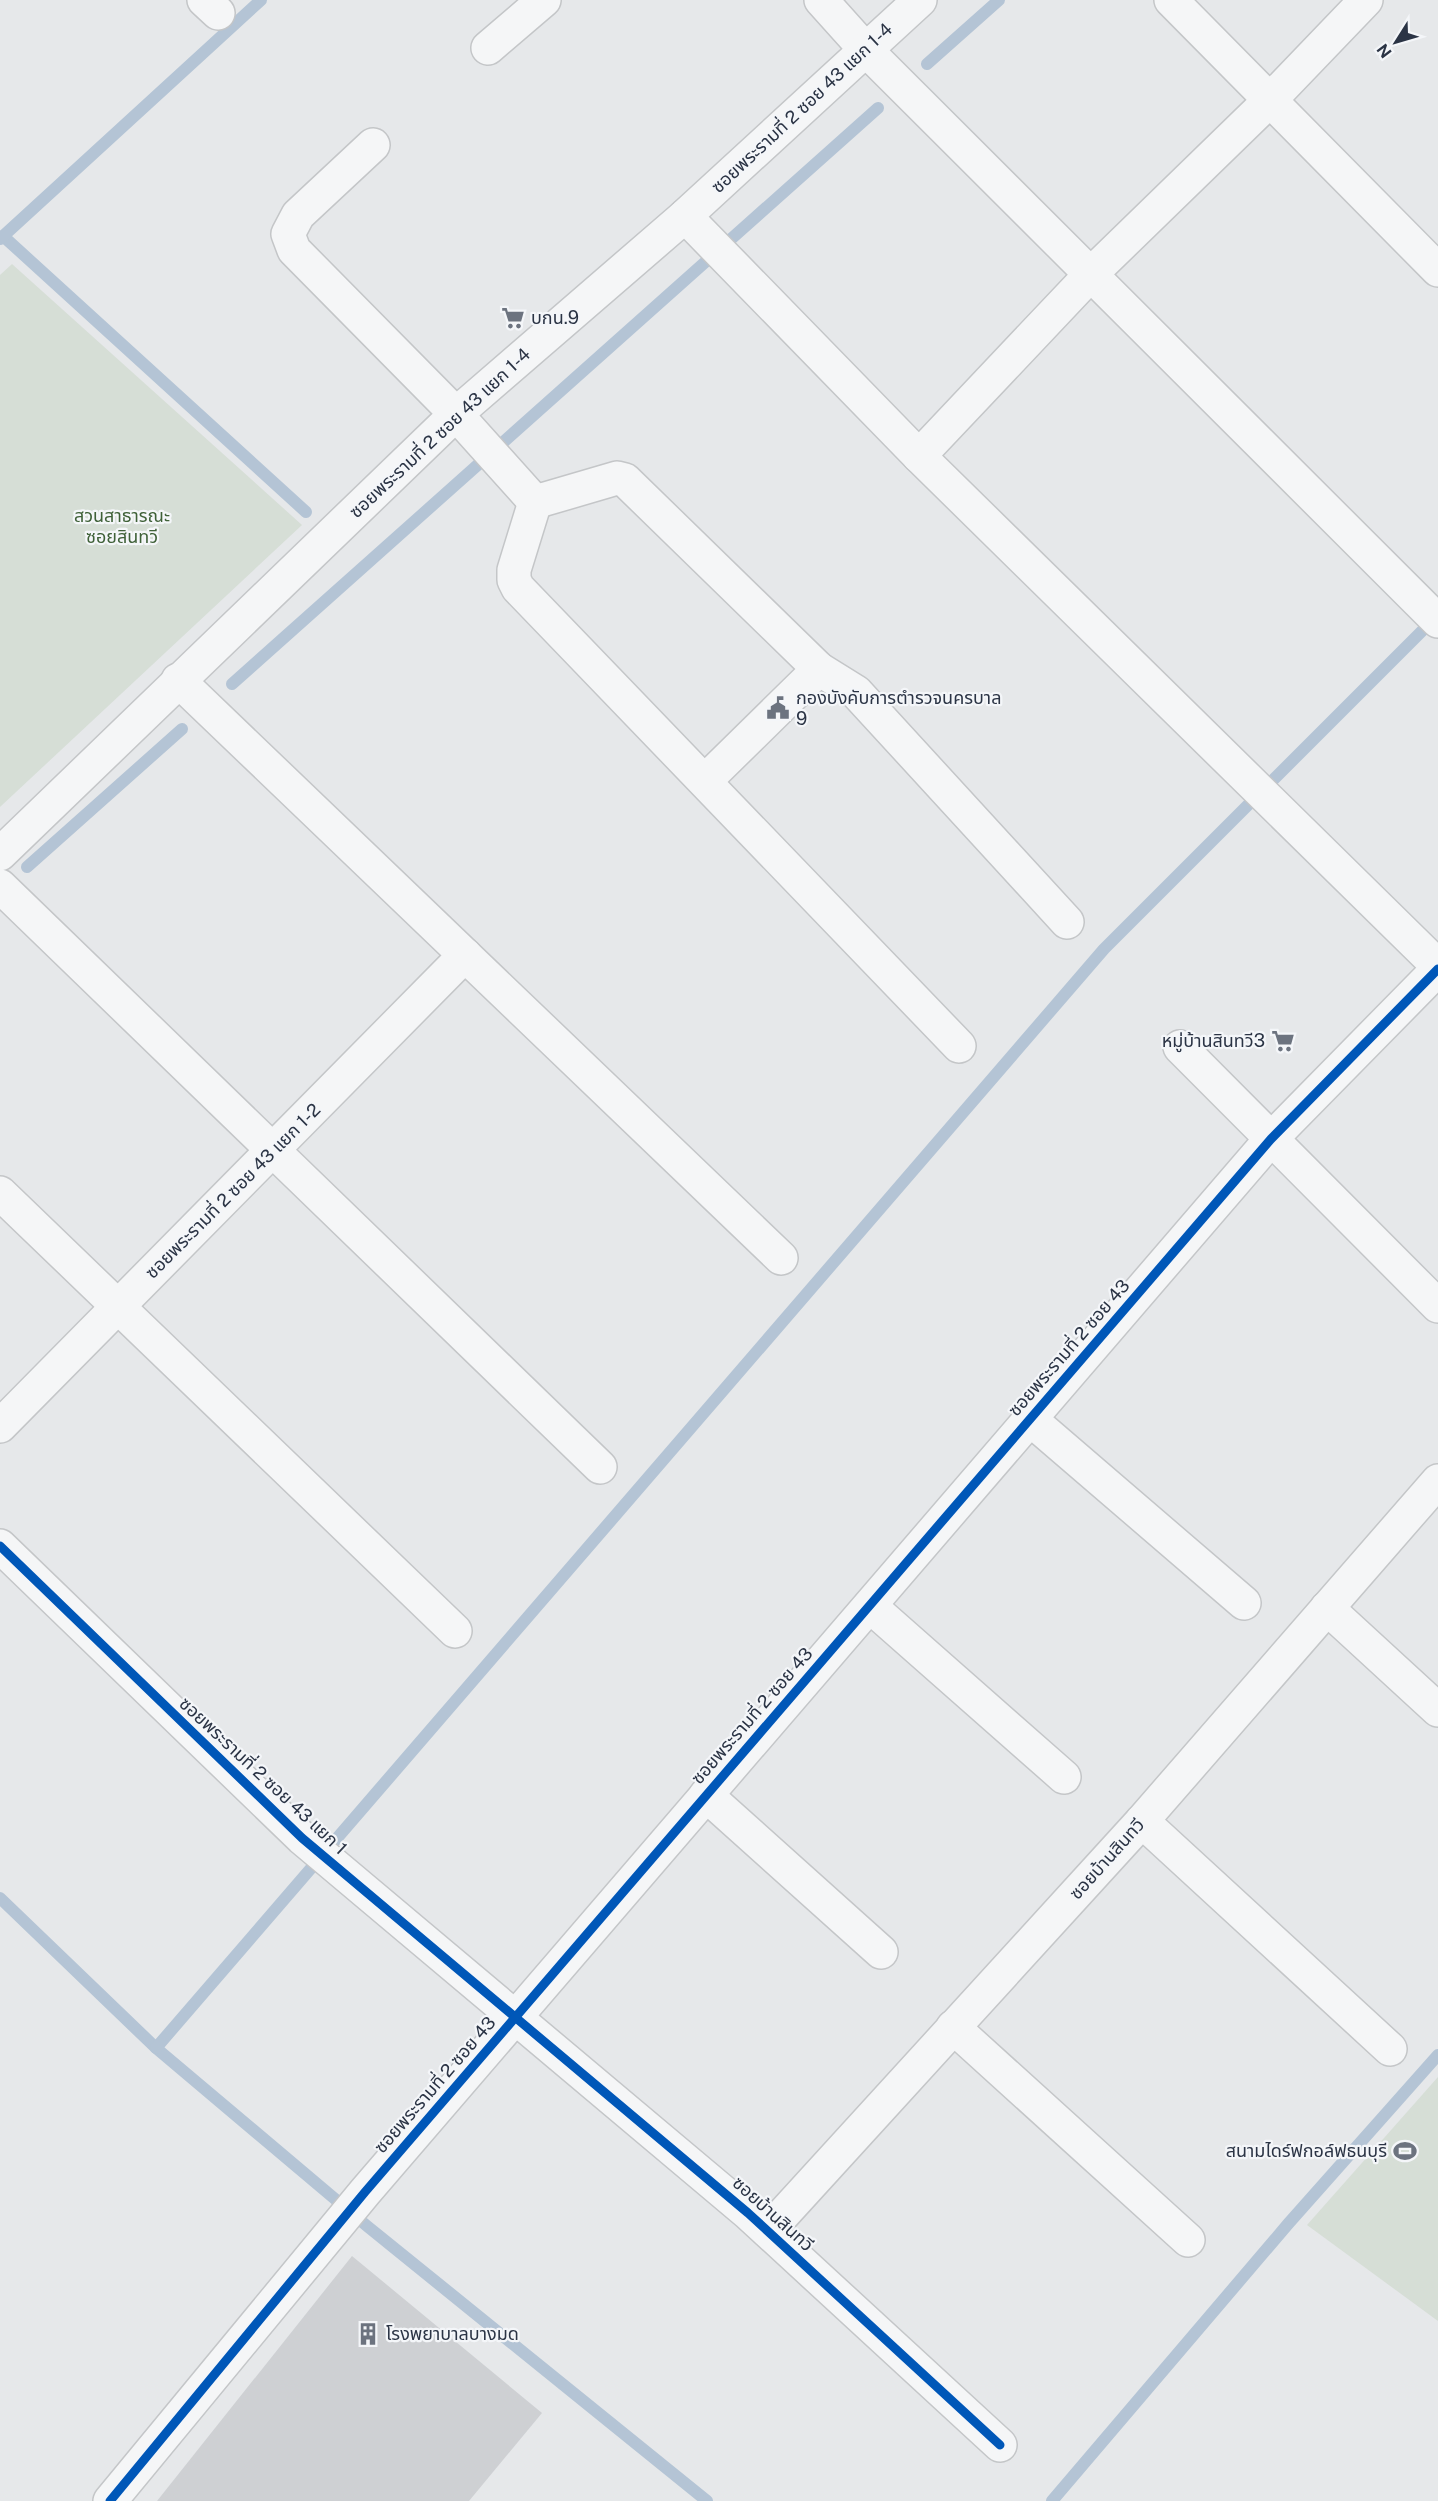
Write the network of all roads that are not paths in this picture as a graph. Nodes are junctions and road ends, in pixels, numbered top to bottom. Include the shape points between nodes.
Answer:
1 (544, 0) edge
2 (821, 0) edge
3 (920, 0) edge
4 (1171, 0) edge
5 (1366, 0) edge
6 (488, 48) dead end
7 (865, 49) junction
8 (1270, 100) junction
9 (373, 145) dead end
10 (685, 216) junction
11 (1438, 270) edge
12 (1092, 273) junction
13 (456, 414) junction
14 (919, 456) junction
15 (536, 502) junction
16 (1427, 610) edge
17 (819, 669) junction
18 (178, 680) junction
19 (705, 781) junction
20 (0, 855) edge
21 (0, 886) edge
22 (1067, 922) dead end
23 (465, 955) junction
24 (1438, 968) edge
25 (959, 1046) dead end
26 (1180, 1047) dead end
27 (1271, 1139) junction
28 (273, 1150) junction
29 (0, 1193) edge
30 (781, 1258) dead end
31 (1438, 1306) edge
32 (118, 1307) junction
33 (1030, 1419) junction
34 (0, 1426) edge
35 (600, 1467) dead end
36 (1438, 1481) edge
37 (0, 1546) edge
38 (1244, 1603) dead end
39 (870, 1606) junction
40 (1327, 1608) junction
41 (455, 1631) dead end
42 (1438, 1710) edge
43 (1064, 1777) dead end
44 (706, 1795) junction
45 (1142, 1821) junction
46 (881, 1952) dead end
47 (516, 2016) junction
48 (953, 2027) junction
49 (1390, 2049) dead end
50 (768, 2231) junction
51 (1188, 2240) dead end
52 (1000, 2445) dead end
53 (110, 2501) edge

1 - 6 street
2 - 7 street
3 - 7 street, ซอยพระรามที่ 2 ซอย 43 แยก 1-4
4 - 8 street
5 - 8 street
7 - 10 street, ซอยพระรามที่ 2 ซอย 43 แยก 1-4
7 - 12 street
8 - 11 street
8 - 12 street
9 - 13 street via 298,215 288,234 294,250
10 - 13 street, ซอยพระรามที่ 2 ซอย 43 แยก 1-4
10 - 14 street
12 - 14 street
12 - 16 street
13 - 15 street
13 - 18 street, ซอยพระรามที่ 2 ซอย 43 แยก 1-4
14 - 24 street
15 - 17 street via 617,478 625,480
15 - 19 street via 514,570 518,588
17 - 19 street
17 - 22 street via 856,692
18 - 20 street, ซอยพระรามที่ 2 ซอย 43 แยก 1-4
18 - 23 street
19 - 25 street
21 - 28 street
23 - 28 street, ซอยพระรามที่ 2 ซอย 43 แยก 1-2
23 - 30 street
24 - 27 street, ซอยพระรามที่ 2 ซอย 43
26 - 27 street
27 - 31 street
27 - 33 street, ซอยพระรามที่ 2 ซอย 43
28 - 32 street, ซอยพระรามที่ 2 ซอย 43 แยก 1-2
28 - 35 street
29 - 32 street
32 - 34 street, ซอยพระรามที่ 2 ซอย 43 แยก 1-2
32 - 41 street
33 - 38 street
33 - 39 street, ซอยพระรามที่ 2 ซอย 43
36 - 40 street, ซอยบ้านสินทวี
37 - 47 street, ซอยพระรามที่ 2 ซอย 43 แยก 1 via 302,1838
39 - 43 street
39 - 44 street, ซอยพระรามที่ 2 ซอย 43
40 - 42 street
40 - 45 street, ซอยบ้านสินทวี
44 - 46 street
44 - 47 street, ซอยพระรามที่ 2 ซอย 43
45 - 48 street, ซอยบ้านสินทวี
45 - 49 street
47 - 50 street, ซอยบ้านสินทวี
47 - 53 street, ซอยพระรามที่ 2 ซอย 43 via 364,2192
48 - 50 street, ซอยบ้านสินทวี
48 - 51 street
50 - 52 street, ซอยบ้านสินทวี

